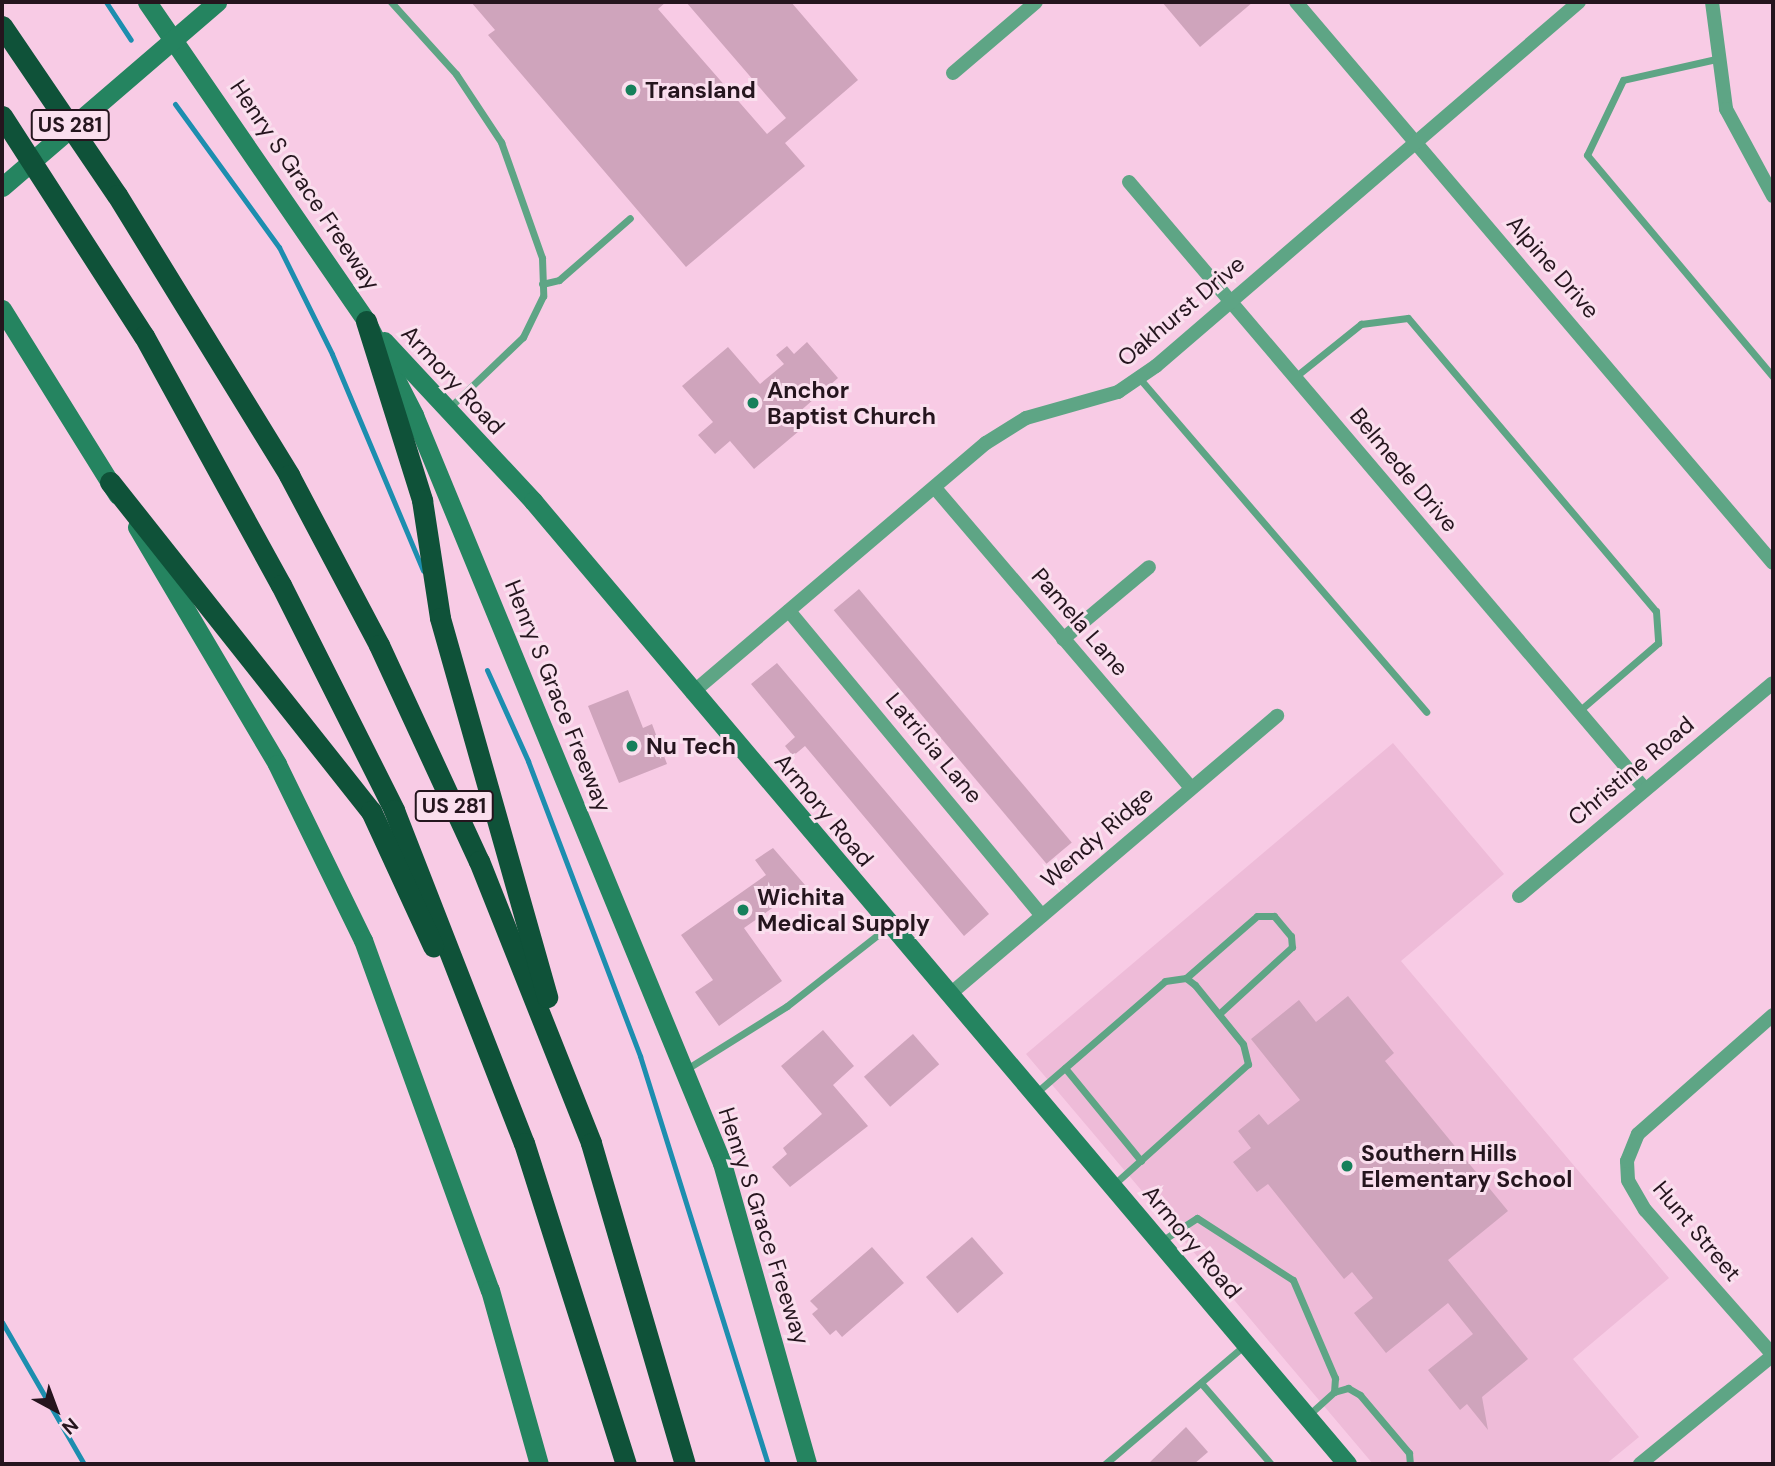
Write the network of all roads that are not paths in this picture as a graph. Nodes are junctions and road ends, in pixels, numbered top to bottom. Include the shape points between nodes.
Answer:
1 (147, 2) edge
2 (217, 2) edge
3 (391, 2) edge
4 (1036, 2) edge
5 (1296, 2) edge
6 (1579, 2) edge
7 (1712, 2) edge
8 (2, 26) edge
9 (174, 39) junction
10 (1716, 59) junction
11 (953, 73) dead end
12 (2, 116) edge
13 (1415, 141) junction
14 (1129, 182) dead end
15 (2, 187) edge
16 (1773, 196) edge
17 (630, 218) dead end
18 (542, 284) junction
19 (1230, 300) junction
20 (2, 309) edge
21 (366, 321) junction
22 (1295, 377) junction
23 (1773, 377) edge
24 (1140, 379) junction
25 (447, 410) junction
26 (110, 482) junction
27 (934, 488) junction
28 (1768, 547) edge
29 (1773, 564) edge
30 (1149, 567) dead end
31 (789, 611) junction
32 (1063, 639) junction
33 (1773, 683) edge
34 (692, 693) junction
35 (1579, 711) junction
36 (1426, 712) dead end
37 (1277, 716) dead end
38 (1190, 787) junction
39 (1644, 788) junction
40 (1519, 896) dead end
41 (1042, 916) junction
42 (889, 925) junction
43 (1186, 978) junction
44 (949, 995) junction
45 (1219, 1014) junction
46 (1773, 1015) edge
47 (1065, 1068) junction
48 (684, 1071) junction
49 (1035, 1094) junction
50 (524, 1143) junction
51 (591, 1143) junction
52 (1141, 1161) junction
53 (1113, 1186) junction
54 (1160, 1241) junction
55 (1246, 1344) junction
56 (1773, 1355) edge
57 (1201, 1383) junction
58 (1334, 1392) junction
59 (1307, 1416) junction
60 (538, 1464) edge
61 (626, 1464) edge
62 (685, 1464) edge
63 (807, 1464) edge
64 (1105, 1464) edge
65 (1271, 1464) edge
66 (1347, 1464) edge
67 (1410, 1464) edge
68 (1640, 1464) edge

1 - 9 street, Henry S Grace Freeway
2 - 9 street
3 - 18 lane via 456,74 502,142 542,258
4 - 11 street
5 - 13 street, Alpine Drive
6 - 13 street, Oakhurst Drive
7 - 10 street
8 - 51 highway, US 281 via 117,195 289,475 379,645 479,861
9 - 15 street
9 - 21 street, Henry S Grace Freeway
10 - 16 street via 1738,139
10 - 23 lane via 1623,80 1587,155
12 - 50 highway, US 281 via 144,335 281,585 394,810
13 - 19 street, Oakhurst Drive
13 - 28 street, Alpine Drive
14 - 19 street, Belmede Drive
17 - 18 lane via 559,280
18 - 25 lane via 542,296 523,337
19 - 22 street, Belmede Drive
19 - 24 street, Oakhurst Drive
20 - 26 street
21 - 25 street, Armory Road
21 - 48 street, Henry S Grace Freeway via 414,415
21 - 51 highway via 422,500 440,618 470,737
22 - 35 street, Belmede Drive
22 - 35 lane via 1361,324 1408,318 1656,611 1658,643
24 - 27 street, Oakhurst Drive via 1106,397 1009,427
24 - 36 lane
25 - 34 street, Armory Road via 533,501
26 - 50 highway via 370,811
26 - 60 street via 277,764 363,940 490,1290
27 - 31 street, Oakhurst Drive
27 - 32 street, Pamela Lane
28 - 29 street, Alpine Drive
30 - 32 street
31 - 34 street, Oakhurst Drive
31 - 41 street, Latricia Lane
32 - 38 street, Pamela Lane
33 - 39 street, Christine Road
34 - 42 street, Armory Road
35 - 39 street, Belmede Drive
37 - 38 street, Wendy Ridge
38 - 41 street, Wendy Ridge
39 - 40 street, Christine Road
41 - 44 street, Wendy Ridge
42 - 44 street, Armory Road
42 - 48 lane via 787,1006
43 - 45 lane
43 - 45 lane via 1257,916 1274,916 1291,936 1292,947
43 - 47 lane via 1165,981
44 - 49 street, Armory Road
45 - 52 lane via 1243,1044 1248,1064
46 - 56 street, Hunt Street via 1638,1134 1628,1161 1628,1180 1645,1210
47 - 49 lane
47 - 52 lane
48 - 63 street, Henry S Grace Freeway via 722,1163
49 - 53 street, Armory Road
50 - 61 highway, US 281
51 - 62 highway, US 281
52 - 53 lane
53 - 54 street, Armory Road
54 - 55 street, Armory Road
54 - 58 lane via 1197,1218 1288,1275 1330,1363
55 - 57 lane
55 - 59 street, Armory Road
56 - 68 street
57 - 64 lane
57 - 65 lane
58 - 59 lane
58 - 67 lane via 1348,1388 1360,1395 1409,1453
59 - 66 street, Armory Road

